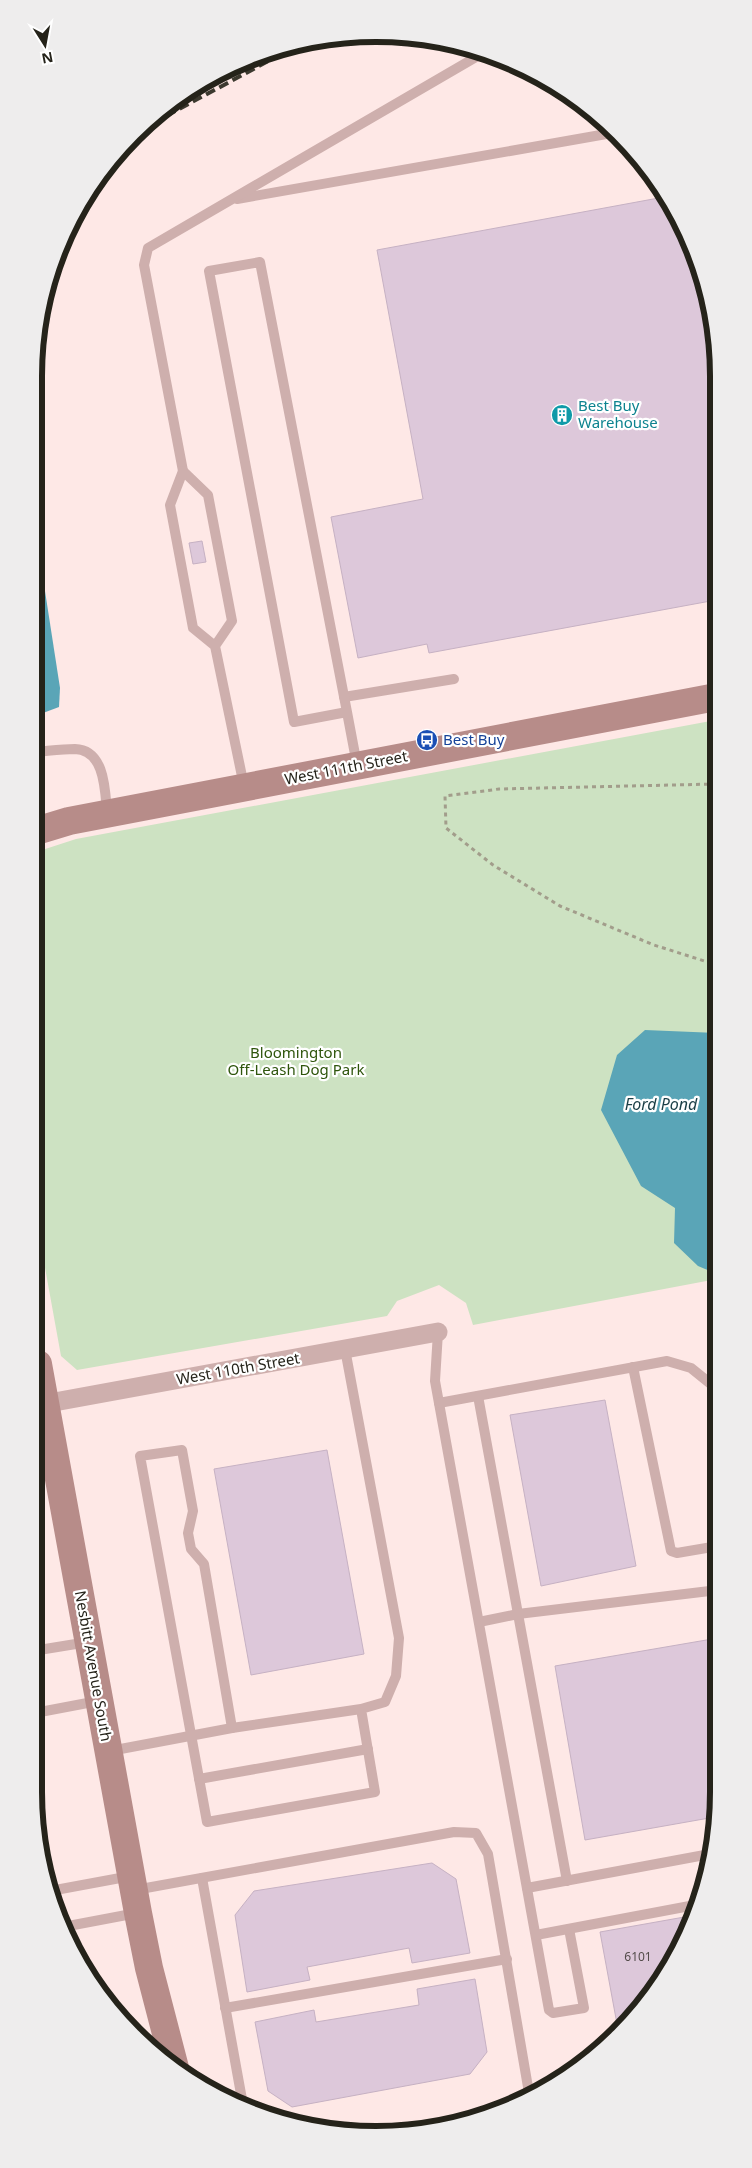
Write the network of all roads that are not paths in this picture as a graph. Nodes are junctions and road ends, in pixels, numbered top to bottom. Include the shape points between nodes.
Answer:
1 (475, 58) edge
2 (606, 134) edge
3 (230, 200) junction
4 (183, 471) junction
5 (215, 646) junction
6 (454, 679) dead end
7 (344, 697) junction
8 (710, 698) edge
9 (347, 712) junction
10 (42, 751) edge
11 (357, 766) junction
12 (244, 787) junction
13 (107, 813) junction
14 (42, 829) edge
15 (438, 1332) joint
16 (345, 1349) junction
17 (632, 1367) junction
18 (710, 1383) edge
19 (478, 1396) junction
20 (439, 1403) junction
21 (42, 1405) edge
22 (710, 1547) edge
23 (710, 1591) edge
24 (518, 1614) junction
25 (479, 1622) junction
26 (89, 1642) junction
27 (42, 1650) edge
28 (100, 1700) junction
29 (361, 1709) junction
30 (42, 1712) edge
31 (232, 1728) junction
32 (191, 1736) junction
33 (368, 1749) junction
34 (109, 1751) junction
35 (199, 1779) junction
36 (703, 1855) edge
37 (202, 1878) junction
38 (567, 1881) junction
39 (527, 1888) junction
40 (58, 1891) edge
41 (135, 1893) junction
42 (689, 1906) edge
43 (70, 1924) edge
44 (569, 1929) junction
45 (536, 1935) junction
46 (507, 1959) junction
47 (149, 1968) junction
48 (225, 2008) junction
49 (159, 2045) edge
50 (172, 2056) edge
51 (528, 2089) edge
52 (242, 2097) edge

1 - 3 lane
2 - 3 lane
3 - 4 lane via 148,248 144,265
4 - 5 lane via 170,505 193,628
4 - 5 lane via 208,495 232,621
5 - 12 lane
6 - 7 lane
7 - 9 lane
7 - 9 lane via 260,262 209,271 294,722
8 - 11 street, West 111th Street
9 - 11 lane
10 - 13 lane via 75,749 96,758 103,778
11 - 12 street, West 111th Street
12 - 13 street, West 111th Street
13 - 14 street, West 111th Street
15 - 16 street, West 110th Street
15 - 20 lane via 435,1381
16 - 21 street, West 110th Street
16 - 29 lane via 399,1638 396,1676 385,1702
17 - 18 lane via 667,1361 691,1368
17 - 19 lane
17 - 22 lane via 671,1551 677,1553
19 - 20 lane
19 - 24 lane
20 - 25 lane
21 - 26 street, Nesbitt Avenue South
23 - 24 lane
24 - 25 lane
24 - 38 lane
25 - 39 lane
26 - 27 lane
26 - 28 street, Nesbitt Avenue South
28 - 30 lane
28 - 34 street, Nesbitt Avenue South
29 - 31 lane
29 - 33 lane
31 - 32 lane
31 - 32 lane via 204,1564 191,1549 188,1533 193,1511 182,1450 140,1456
32 - 34 lane
32 - 35 lane
33 - 35 lane
33 - 35 lane via 375,1792 366,1794 207,1822
34 - 41 street, Nesbitt Avenue South
36 - 38 lane
37 - 41 lane
37 - 46 lane via 454,1832 476,1833 488,1854
37 - 48 lane
38 - 39 lane
39 - 45 lane
40 - 41 lane
41 - 43 lane
41 - 47 street, Nesbitt Avenue South
42 - 44 lane
44 - 45 lane
44 - 45 lane via 584,2008 554,2013 549,2010
46 - 48 lane
46 - 51 lane
47 - 49 street, Nesbitt Avenue South
47 - 50 street, Nesbitt Avenue South
48 - 52 lane

